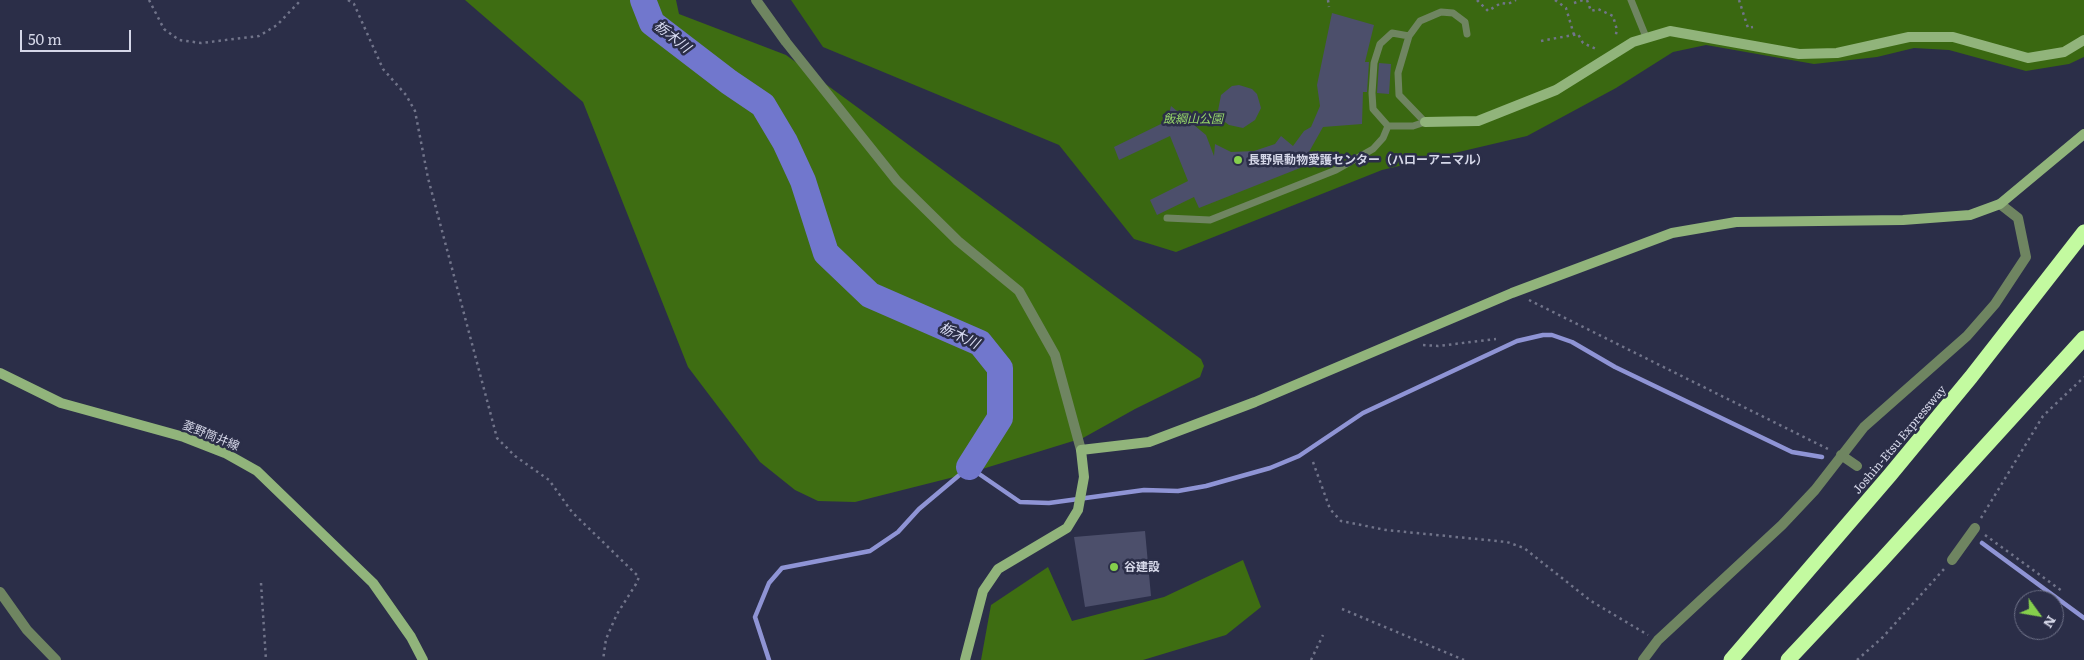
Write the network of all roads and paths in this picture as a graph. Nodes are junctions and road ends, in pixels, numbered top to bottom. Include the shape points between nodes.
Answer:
1 (149, 0) edge
2 (301, 0) edge
3 (348, 0) edge
4 (756, 0) edge
5 (1328, 0) edge
6 (1477, 0) edge
7 (1516, 0) edge
8 (1555, 0) edge
9 (1582, 0) edge
10 (1588, 0) edge
11 (1632, 0) edge
12 (1739, 0) edge
13 (1574, 3) dead end
14 (1329, 7) dead end
15 (1753, 27) dead end
16 (1467, 34) dead end
17 (1574, 35) junction
18 (1409, 36) junction
19 (1646, 37) junction
20 (2084, 40) edge
21 (1541, 41) dead end
22 (1611, 43) dead end
23 (1601, 49) dead end
24 (1425, 122) junction
25 (1388, 126) junction
26 (2084, 134) edge
27 (2000, 204) junction
28 (1167, 218) dead end
29 (2084, 232) edge
30 (1512, 293) junction
31 (2084, 338) edge
32 (1496, 339) dead end
33 (1421, 344) dead end
34 (0, 373) edge
35 (2084, 376) edge
36 (1081, 450) junction
37 (1840, 455) junction
38 (1313, 462) dead end
39 (1857, 466) dead end
40 (1976, 528) junction
41 (1952, 560) joint
42 (261, 583) dead end
43 (2062, 590) dead end
44 (0, 592) edge
45 (1342, 608) dead end
46 (1324, 634) dead end
47 (1658, 640) junction
48 (56, 660) edge
49 (266, 660) edge
50 (424, 660) edge
51 (603, 660) edge
52 (964, 660) edge
53 (1311, 660) edge
54 (1464, 660) edge
55 (1643, 660) edge
56 (1730, 660) edge
57 (1788, 660) edge
58 (1857, 660) edge

1 - 2 path via 164,29 179,40 200,43 260,36 277,25
3 - 51 path via 354,4 383,69 406,95 415,111 428,178 497,438 515,456 549,480 572,512 639,577 606,639
4 - 36 street via 897,181 958,241 1019,291 1055,355
5 - 14 path
6 - 7 path via 1488,11 1501,3
8 - 17 path via 1566,8
9 - 13 path
10 - 22 path via 1591,11 1598,9 1613,16 1617,30
11 - 19 lane
12 - 15 path via 1748,28
16 - 18 lane via 1465,22 1453,13 1441,12 1420,21
17 - 21 path
17 - 23 path via 1578,34 1588,47
18 - 24 lane via 1398,73 1399,94
18 - 25 lane via 1392,33 1380,44 1374,63 1373,109
19 - 20 street via 1670,31 1809,54 1836,53 1909,37 1953,36 2028,58 2064,52
19 - 24 street via 1556,90 1478,121
24 - 25 lane via 1413,126
25 - 28 lane via 1373,149 1336,170 1210,220
26 - 27 street
27 - 30 street via 1970,215 1903,220 1736,222 1672,233
27 - 37 street via 2018,218 2026,257 1995,304 1967,336 1864,427
29 - 56 highway, Joshin-Etsu Expressway via 1890,475
30 - 36 street via 1255,402 1149,442
30 - 37 path
31 - 57 highway
32 - 33 path via 1438,346
34 - 50 street, 菱野筒井線 via 61,403 184,437 226,453 257,471 373,583
35 - 40 path via 2043,416
36 - 52 street via 1084,477 1078,510 1067,528 998,569 983,591
37 - 39 street
37 - 47 street via 1815,490 1782,525
38 - 47 path via 1330,509 1341,521 1386,530 1507,542 1524,548 1591,601
40 - 41 street
40 - 43 path
41 - 58 path via 1883,637
42 - 49 path
44 - 48 street via 27,630
45 - 54 path
46 - 53 path
47 - 55 street

